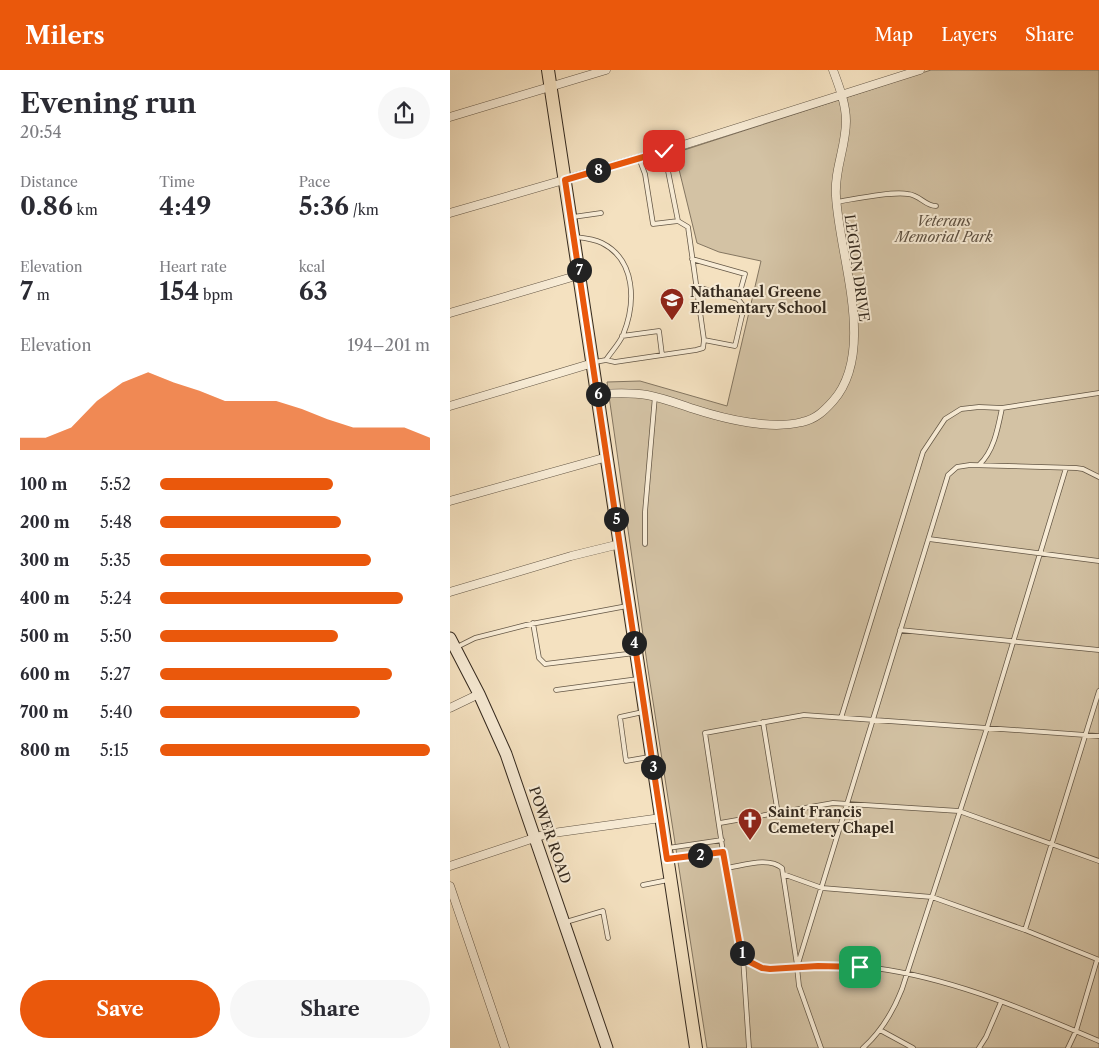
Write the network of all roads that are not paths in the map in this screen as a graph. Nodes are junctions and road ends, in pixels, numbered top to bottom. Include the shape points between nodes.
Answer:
1 (548, 70) edge
2 (606, 70) edge
3 (833, 70) edge
4 (920, 70) edge
5 (551, 88) junction
6 (841, 94) junction
7 (450, 117) edge
8 (664, 151) junction
9 (640, 158) junction
10 (565, 180) junction
11 (836, 202) junction
12 (936, 206) dead end
13 (450, 213) edge
14 (601, 213) dead end
15 (571, 217) junction
16 (678, 221) junction
17 (574, 236) junction
18 (692, 259) junction
19 (579, 275) junction
20 (696, 288) junction
21 (738, 299) junction
22 (450, 313) edge
23 (622, 336) junction
24 (704, 340) junction
25 (662, 355) junction
26 (599, 362) junction
27 (1099, 393) edge
28 (598, 394) junction
29 (654, 396) junction
30 (450, 406) edge
31 (1002, 408) junction
32 (607, 458) junction
33 (979, 465) junction
34 (1066, 468) junction
35 (1099, 477) edge
36 (450, 501) edge
37 (929, 539) junction
38 (620, 544) junction
39 (645, 544) dead end
40 (1041, 553) junction
41 (1099, 561) edge
42 (450, 592) edge
43 (629, 605) junction
44 (533, 623) junction
45 (900, 630) junction
46 (1013, 641) junction
47 (452, 643) edge
48 (1099, 650) edge
49 (636, 653) junction
50 (640, 679) junction
51 (556, 690) dead end
52 (1099, 691) edge
53 (478, 694) junction
54 (450, 708) edge
55 (645, 712) junction
56 (841, 718) junction
57 (873, 720) junction
58 (763, 722) junction
59 (987, 728) junction
60 (1086, 734) junction
61 (1099, 736) edge
62 (652, 757) junction
63 (848, 803) junction
64 (959, 811) junction
65 (778, 814) junction
66 (660, 818) junction
67 (720, 823) junction
68 (535, 837) junction
69 (722, 840) junction
70 (1053, 845) junction
71 (723, 852) junction
72 (666, 854) junction
73 (1099, 861) edge
74 (450, 866) edge
75 (726, 868) junction
76 (783, 874) junction
77 (671, 880) junction
78 (643, 885) dead end
79 (450, 886) edge
80 (822, 888) junction
81 (932, 897) junction
82 (564, 922) junction
83 (1025, 930) junction
84 (608, 938) dead end
85 (742, 958) junction
86 (1098, 960) edge
87 (797, 967) junction
88 (907, 973) junction
89 (1001, 1002) junction
90 (880, 1030) junction
91 (1076, 1031) junction
92 (1099, 1041) edge
93 (751, 1047) edge
94 (506, 1048) edge
95 (606, 1048) edge
96 (696, 1048) edge
97 (821, 1048) edge
98 (863, 1048) edge
99 (913, 1048) edge
100 (979, 1048) edge
101 (1068, 1048) edge

1 - 5 main road
2 - 5 street
3 - 6 street, LEGION DRIVE
4 - 6 street
5 - 7 street
5 - 10 main road
6 - 8 street
6 - 11 street, LEGION DRIVE via 846,122 836,173
8 - 9 street
8 - 16 lane
9 - 10 street
9 - 16 lane via 652,224
10 - 13 street
10 - 15 main road
11 - 12 lane via 908,194 917,196 929,206
11 - 29 street, LEGION DRIVE via 850,290 854,347 844,385 826,409 801,422 768,424 717,416
14 - 15 lane
15 - 17 main road
16 - 18 lane via 688,227
17 - 19 main road
17 - 23 lane via 600,242 612,249 626,265 631,284 629,314
18 - 20 lane
18 - 21 lane via 745,274
19 - 22 street
19 - 26 main road
20 - 21 lane
20 - 24 lane
21 - 24 lane via 744,307 734,346
23 - 25 lane via 659,331
23 - 26 lane
24 - 25 lane via 703,348
25 - 26 lane
26 - 28 main road
26 - 30 street
27 - 31 lane
28 - 29 street, LEGION DRIVE
28 - 32 main road
29 - 39 lane
31 - 33 lane via 992,444
31 - 56 lane via 961,409 945,419 923,452
32 - 36 street
32 - 38 main road
33 - 34 lane
33 - 37 lane via 963,465 948,475
34 - 35 lane via 1083,469
34 - 40 lane
37 - 40 lane
37 - 45 lane
38 - 42 street
38 - 43 main road
40 - 41 lane
40 - 46 lane
43 - 44 lane
43 - 49 main road
44 - 47 lane
44 - 49 lane via 539,658 544,664
45 - 46 lane
45 - 57 lane
46 - 48 lane
46 - 59 lane
47 - 53 main road, POWER ROAD
49 - 50 main road
50 - 51 lane
50 - 55 main road
52 - 60 lane
53 - 54 street
53 - 68 main road, POWER ROAD via 506,754
55 - 62 main road
55 - 62 lane via 620,717 626,761
56 - 57 lane
56 - 58 lane via 804,714
57 - 59 lane
57 - 63 lane
58 - 65 lane
58 - 67 lane via 705,733
59 - 60 lane
59 - 64 lane
60 - 61 lane
60 - 70 lane
62 - 66 main road
63 - 64 lane
63 - 65 lane
63 - 80 lane
64 - 70 lane
64 - 81 lane
65 - 67 lane
66 - 68 street
66 - 72 main road
67 - 69 lane
68 - 74 street
68 - 82 main road, POWER ROAD
69 - 71 lane
69 - 72 lane
70 - 73 lane
70 - 83 lane
71 - 72 lane
71 - 75 lane
72 - 77 main road
75 - 76 lane via 770,862 778,864
75 - 85 lane
76 - 80 lane
76 - 87 lane
77 - 78 lane
77 - 96 main road
79 - 94 street
80 - 81 lane
80 - 87 lane
81 - 83 lane
81 - 88 lane
82 - 84 lane via 604,911
82 - 95 main road, POWER ROAD
83 - 86 lane
85 - 87 lane via 762,968
85 - 93 lane
86 - 91 lane
87 - 88 lane via 860,967
87 - 97 lane via 799,986
88 - 89 lane via 939,980
88 - 90 lane via 896,1004
89 - 91 lane
89 - 100 lane
90 - 98 lane
90 - 99 lane
91 - 92 lane
91 - 101 lane

